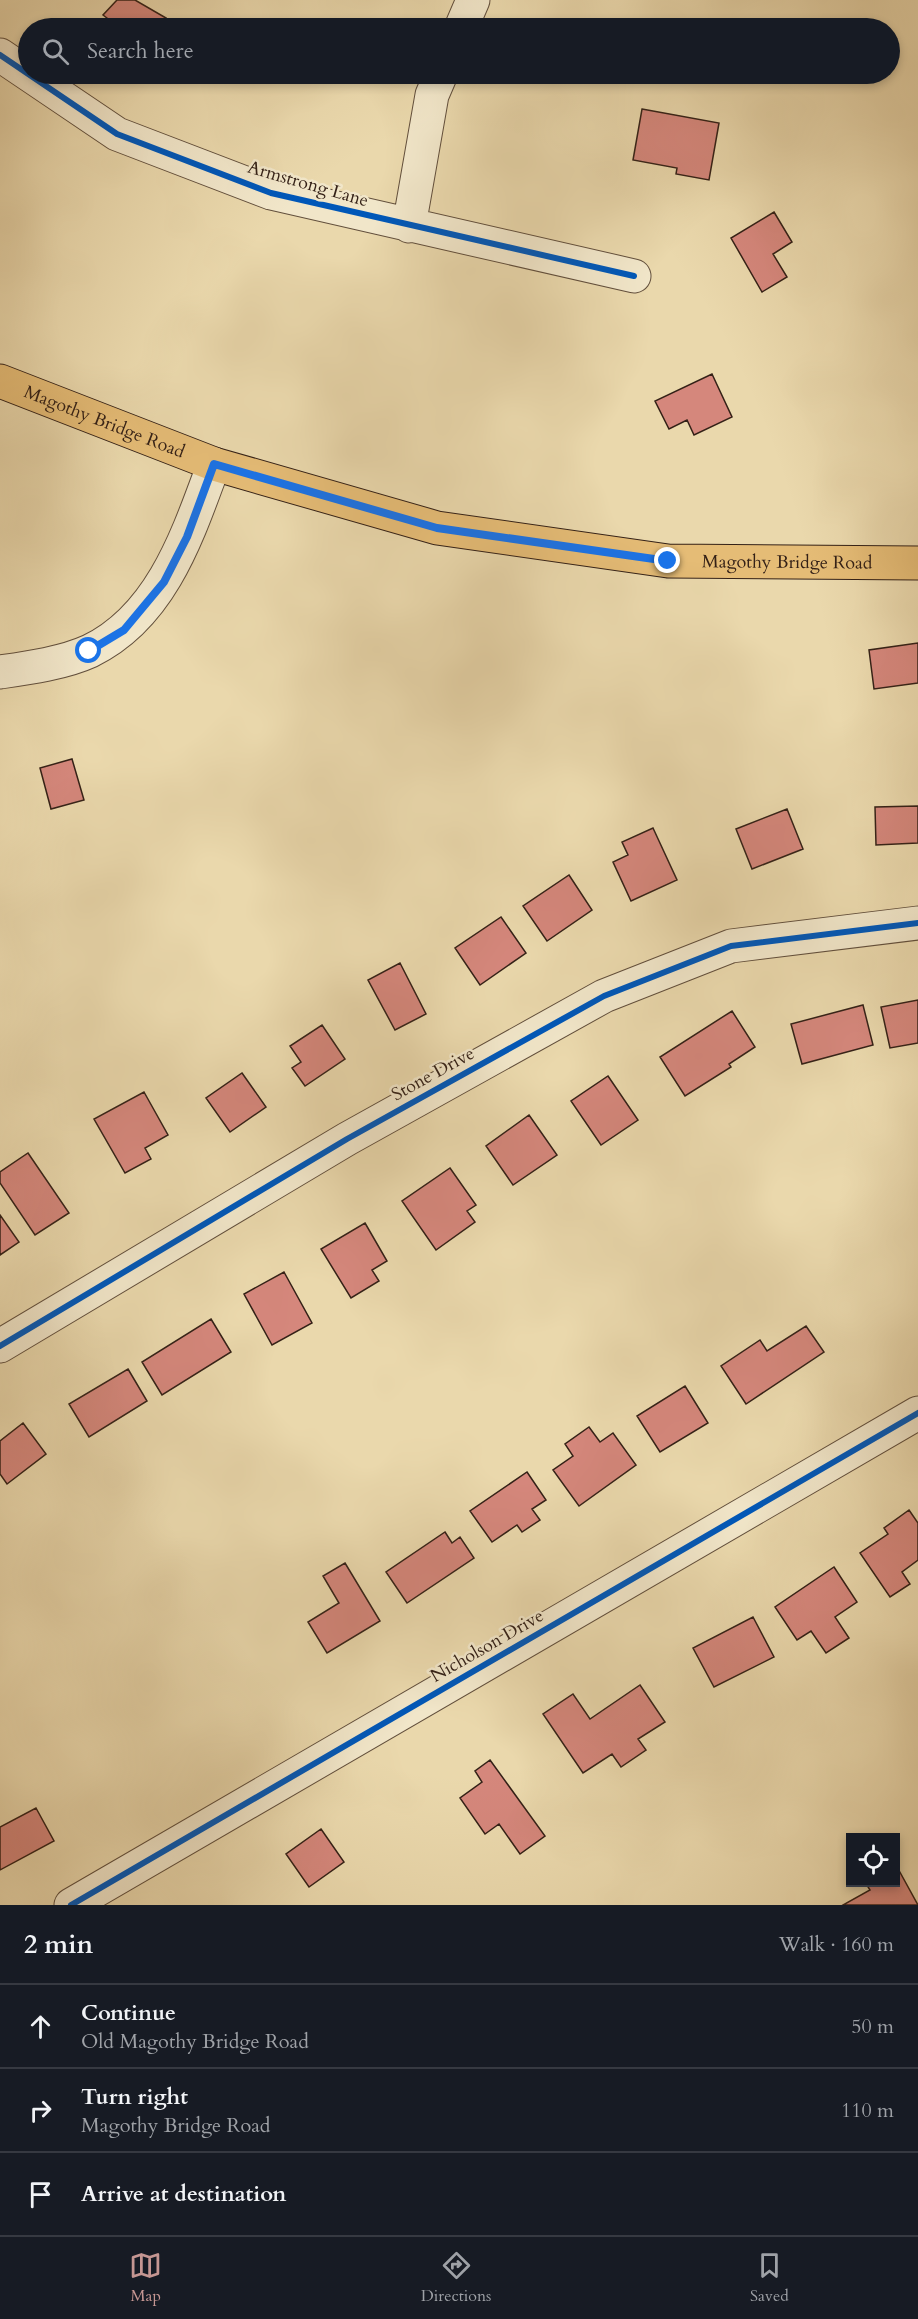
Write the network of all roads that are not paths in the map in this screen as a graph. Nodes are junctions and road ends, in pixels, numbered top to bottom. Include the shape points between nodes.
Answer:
1 (473, 0) edge
2 (465, 18) edge
3 (0, 56) edge
4 (18, 68) edge
5 (42, 84) edge
6 (437, 84) edge
7 (409, 226) junction
8 (634, 276) dead end
9 (0, 381) edge
10 (214, 464) junction
11 (918, 563) edge
12 (0, 672) edge
13 (918, 923) edge
14 (0, 1346) edge
15 (918, 1413) edge
16 (70, 1905) edge

1 - 2 street
3 - 4 street, Armstrong Lane
5 - 7 street, Armstrong Lane via 117,134 271,193
6 - 7 street
7 - 8 street, Armstrong Lane
9 - 10 main road, Magothy Bridge Road
10 - 11 main road, Magothy Bridge Road via 437,528 668,561
10 - 12 street via 187,537 164,582 124,630 89,651
13 - 14 street, Stone Drive via 731,946 604,996 347,1139
15 - 16 street, Nicholson Drive

